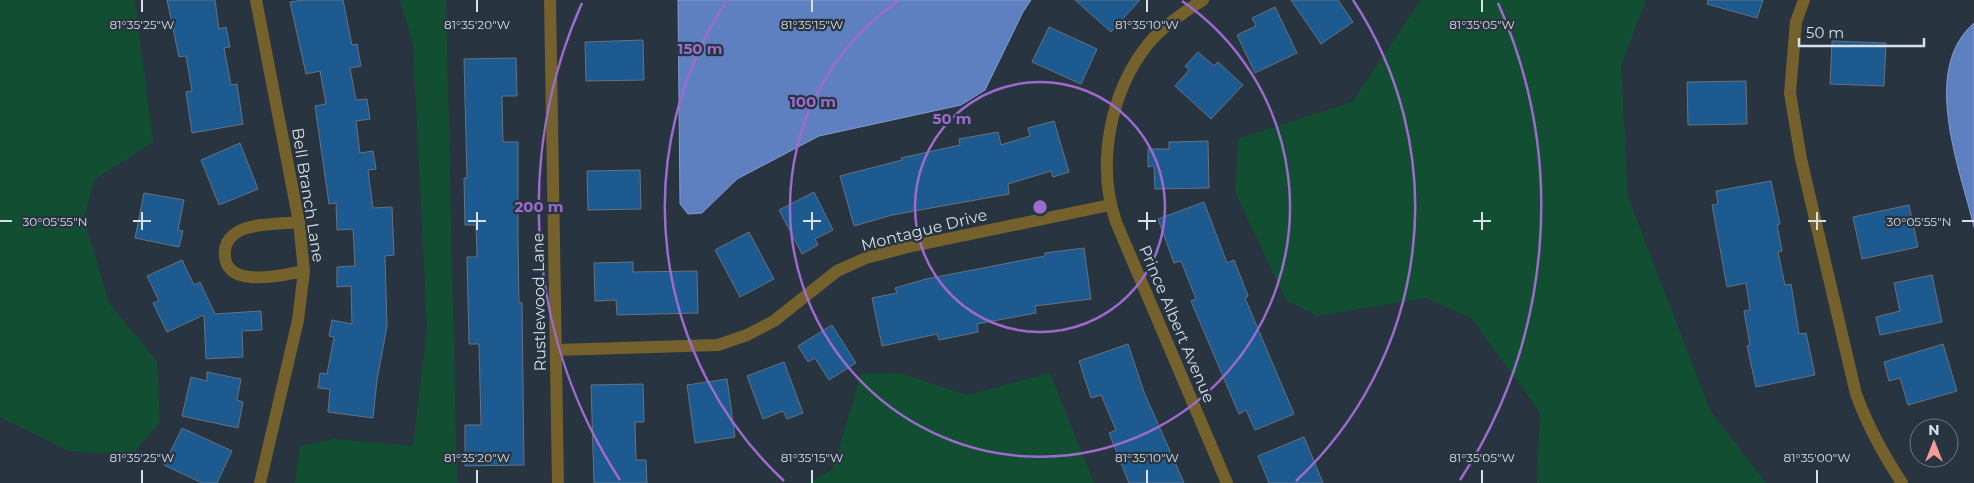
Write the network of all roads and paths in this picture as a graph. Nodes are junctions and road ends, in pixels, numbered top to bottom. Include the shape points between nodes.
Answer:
1 (256, 0) edge
2 (550, 0) edge
3 (1203, 0) edge
4 (1804, 0) edge
5 (1110, 205) junction
6 (299, 222) junction
7 (304, 272) junction
8 (556, 350) junction
9 (260, 483) edge
10 (558, 483) edge
11 (1228, 483) edge
12 (1902, 483) edge

1 - 6 street, Bell Branch Lane
2 - 8 street, Rustlewood Lane
3 - 5 street, Prince Albert Avenue via 1182,13 1149,43 1128,78 1112,116 1108,152
4 - 12 street via 1796,22 1790,93 1801,159 1856,394 1869,428
5 - 8 street, Montague Drive via 866,258 837,272 774,321 718,345
5 - 11 street, Prince Albert Avenue
6 - 7 street, Bell Branch Lane
6 - 7 street via 242,230 229,238 226,262 233,273 245,277
7 - 9 street, Bell Branch Lane via 298,320
8 - 10 street, Rustlewood Lane

